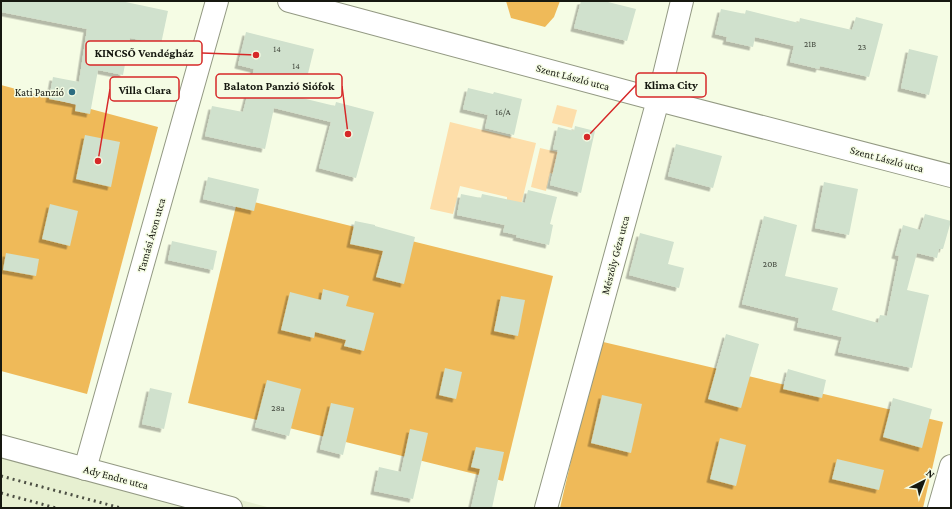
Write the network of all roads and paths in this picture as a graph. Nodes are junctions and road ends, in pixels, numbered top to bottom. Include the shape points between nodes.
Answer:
1 (217, 1) edge
2 (289, 1) edge
3 (682, 1) edge
4 (658, 100) junction
5 (951, 176) edge
6 (1, 446) edge
7 (951, 466) edge
8 (85, 469) junction
9 (231, 508) edge
10 (546, 508) edge
11 (939, 508) edge

1 - 8 street, Tamási Áron utca
2 - 4 street, Szent László utca
3 - 4 street, Mészöly Géza utca
4 - 5 street, Szent László utca
4 - 10 street, Mészöly Géza utca
6 - 8 street, Ady Endre utca
7 - 11 street
8 - 9 street, Ady Endre utca

